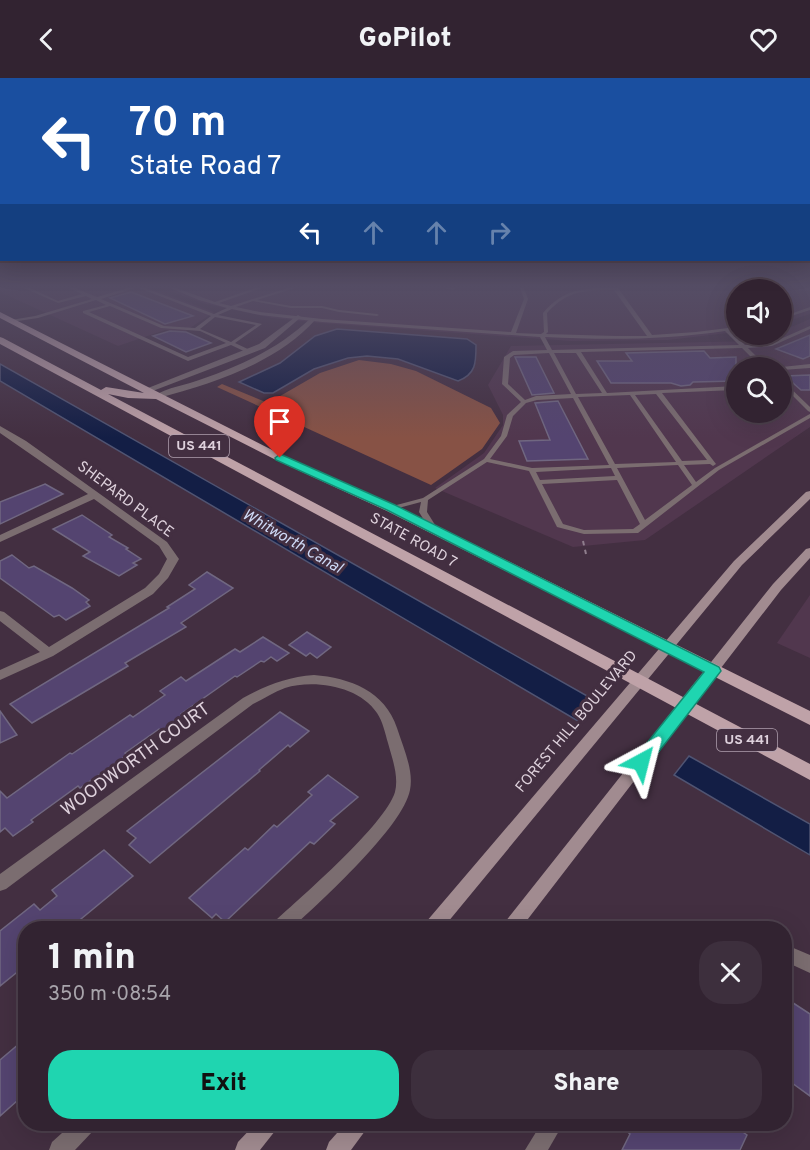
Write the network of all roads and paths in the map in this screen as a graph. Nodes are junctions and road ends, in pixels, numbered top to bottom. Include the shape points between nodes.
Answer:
1 (46, 338) edge
2 (142, 338) edge
3 (218, 338) edge
4 (239, 338) edge
5 (275, 338) edge
6 (293, 338) edge
7 (543, 338) edge
8 (785, 338) edge
9 (0, 340) edge
10 (232, 343) junction
11 (744, 346) junction
12 (753, 346) joint
13 (550, 351) junction
14 (578, 351) junction
15 (250, 352) junction
16 (755, 357) edge
17 (810, 366) edge
18 (792, 368) edge
19 (72, 378) junction
20 (726, 388) edge
21 (657, 391) junction
22 (152, 393) junction
23 (631, 393) junction
24 (792, 393) edge
25 (605, 394) junction
26 (574, 396) junction
27 (524, 402) junction
28 (130, 409) junction
29 (810, 410) edge
30 (810, 416) edge
31 (0, 429) edge
32 (280, 458) junction
33 (486, 460) junction
34 (712, 462) junction
35 (679, 463) junction
36 (611, 466) junction
37 (717, 469) junction
38 (532, 470) junction
39 (618, 478) junction
40 (538, 482) junction
41 (695, 485) junction
42 (810, 494) edge
43 (94, 495) junction
44 (424, 499) junction
45 (391, 508) junction
46 (644, 524) junction
47 (434, 529) junction
48 (584, 535) dead end
49 (0, 540) edge
50 (810, 550) edge
51 (586, 554) dead end
52 (0, 615) edge
53 (666, 646) junction
54 (49, 653) junction
55 (714, 671) junction
56 (0, 675) edge
57 (638, 682) junction
58 (684, 707) junction
59 (810, 719) edge
60 (810, 773) edge
61 (0, 884) edge
62 (287, 921) edge
63 (438, 921) edge
64 (516, 921) edge
65 (792, 956) edge
66 (810, 964) edge
67 (79, 1131) edge
68 (262, 1131) edge
69 (352, 1131) edge
70 (548, 1131) edge
71 (60, 1150) edge
72 (246, 1150) edge
73 (337, 1150) edge
74 (536, 1150) edge

1 - 22 main road, STATE ROAD 7 / US 441
2 - 10 lane via 188,359
3 - 10 lane
4 - 10 lane
5 - 15 street
6 - 22 street via 264,356
7 - 13 lane
8 - 12 lane via 770,345
9 - 19 main road, STATE ROAD 7 / US 441
10 - 15 lane
11 - 12 lane
11 - 14 lane
11 - 16 lane
13 - 14 lane
13 - 26 lane
13 - 27 lane via 513,353 507,357 505,384
14 - 25 lane
15 - 22 street
17 - 18 lane
19 - 22 main road via 115,393
19 - 28 main road, STATE ROAD 7 / US 441
20 - 21 lane
21 - 23 lane
21 - 34 lane
22 - 32 main road, STATE ROAD 7 / US 441
23 - 25 lane
23 - 35 lane
24 - 29 lane
25 - 26 lane
26 - 27 lane
26 - 36 lane
27 - 33 lane via 510,415 504,436
28 - 32 main road via 142,405 162,408 235,446
28 - 57 main road, STATE ROAD 7 / US 441
30 - 37 lane
31 - 43 street, SHEPARD PLACE
32 - 45 main road, STATE ROAD 7 / US 441
33 - 38 lane
33 - 44 lane
34 - 35 lane
34 - 37 lane
35 - 36 lane
35 - 41 lane
36 - 38 lane
36 - 39 lane
37 - 41 lane
38 - 40 lane
39 - 40 lane
39 - 46 lane
40 - 46 lane via 560,525 584,532 634,531
41 - 46 lane
42 - 53 main road, FOREST HILL BOULEVARD via 738,563
43 - 49 street
43 - 54 street, SHEPARD PLACE via 163,544 173,559 149,591
44 - 45 lane
44 - 47 lane via 423,512
45 - 47 main road, STATE ROAD 7 / US 441
47 - 53 main road, STATE ROAD 7 / US 441
48 - 51 path
50 - 55 main road
52 - 54 street
53 - 55 main road, STATE ROAD 7 / US 441
53 - 57 main road, FOREST HILL BOULEVARD
54 - 56 street, SHEPARD PLACE
55 - 58 main road
55 - 59 main road, STATE ROAD 7 / US 441
57 - 58 main road, STATE ROAD 7 / US 441
57 - 63 main road, FOREST HILL BOULEVARD
58 - 60 main road, STATE ROAD 7 / US 441
58 - 64 main road
61 - 62 street, WOODWORTH COURT via 248,701 274,687 322,680 360,692 379,707 389,723 402,765 402,795 381,828
65 - 66 street
67 - 71 street
68 - 72 main road
69 - 73 main road
70 - 74 street

